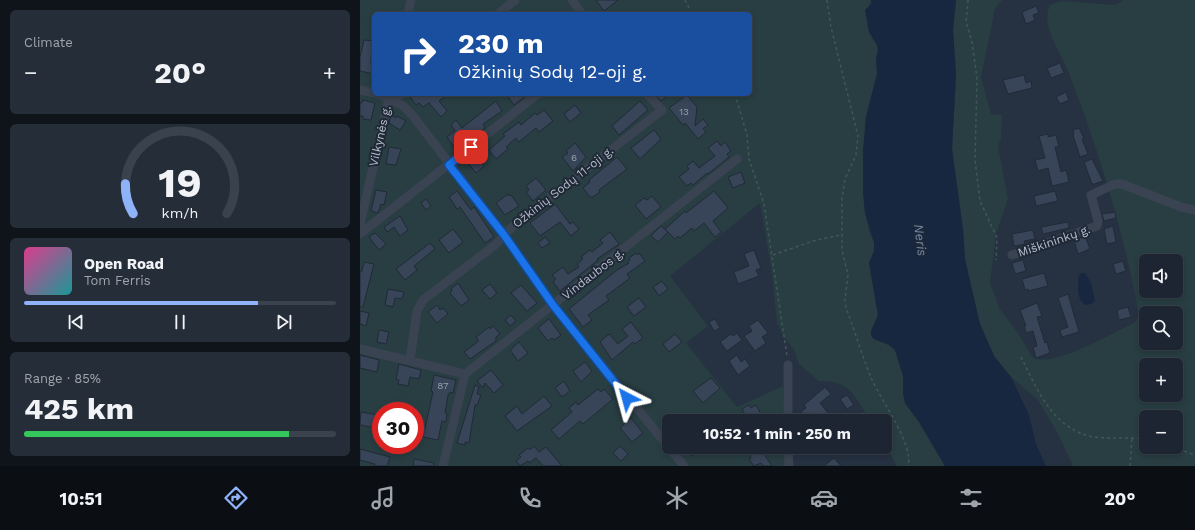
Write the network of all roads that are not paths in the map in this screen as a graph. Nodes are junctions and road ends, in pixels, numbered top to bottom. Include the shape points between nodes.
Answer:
1 (411, 0) edge
2 (515, 0) edge
3 (572, 0) edge
4 (408, 12) edge
5 (500, 12) edge
6 (581, 12) edge
7 (360, 90) edge
8 (372, 93) edge
9 (389, 96) edge
10 (535, 96) edge
11 (649, 96) edge
12 (737, 160) dead end
13 (449, 165) junction
14 (1195, 210) edge
15 (360, 224) edge
16 (360, 234) edge
17 (504, 235) junction
18 (1012, 255) dead end
19 (553, 305) junction
20 (360, 348) edge
21 (410, 360) junction
22 (788, 365) road end
23 (465, 374) junction
24 (788, 414) edge
25 (788, 454) edge
26 (443, 466) edge
27 (684, 466) edge
28 (789, 466) edge

1 - 4 street
2 - 5 street
3 - 6 street
7 - 8 street
9 - 13 street via 413,116
9 - 15 street, Vilkynės g.
10 - 13 street
11 - 17 street, Ožkinių Sodų 11-oji g. via 662,110
12 - 19 street, Vindaubos g.
13 - 16 street
13 - 17 street
14 - 18 street, Miškininkų g. via 1122,184 1115,184 1091,195 1097,226
17 - 19 street
17 - 21 street, Ožkinių Sodų 11-oji g. via 419,305
19 - 23 street, Vindaubos g.
19 - 27 street
20 - 21 street
21 - 23 street
22 - 24 street
23 - 26 street
25 - 28 street

